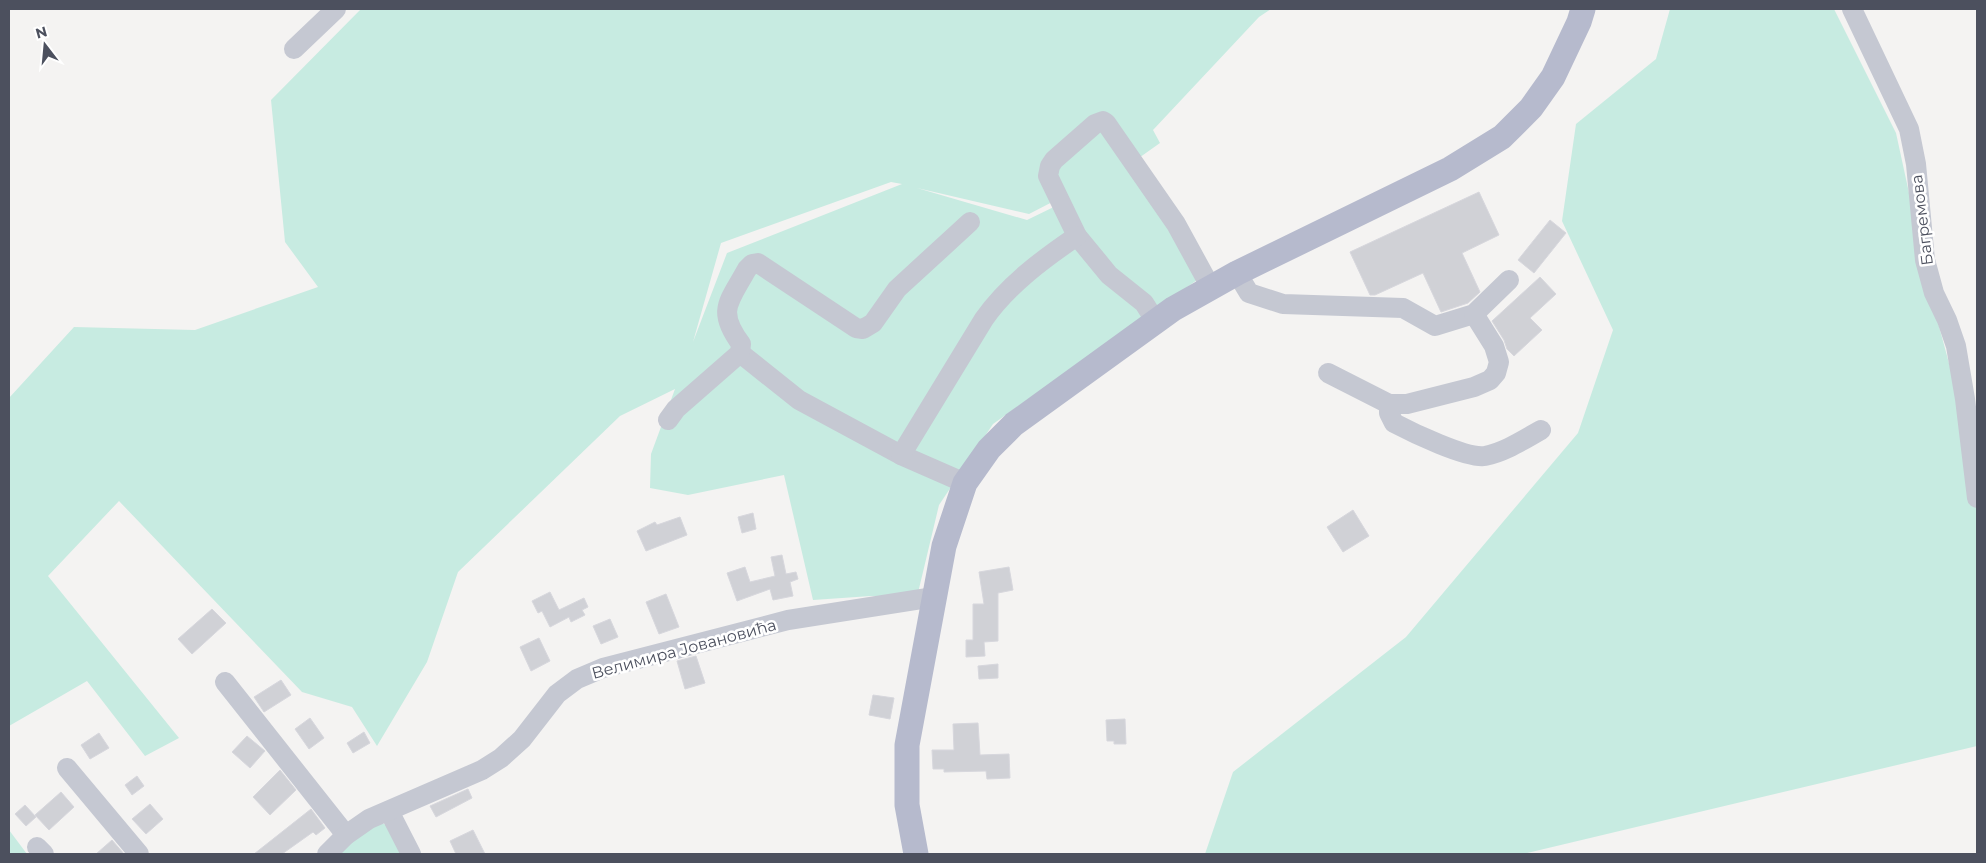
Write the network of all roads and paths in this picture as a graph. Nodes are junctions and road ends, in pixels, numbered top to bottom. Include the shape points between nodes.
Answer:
1 (336, 9) edge
2 (1583, 9) edge
3 (1852, 9) edge
4 (294, 50) dead end
5 (970, 222) dead end
6 (1077, 236) junction
7 (1237, 273) junction
8 (1509, 280) dead end
9 (1211, 288) junction
10 (1474, 314) junction
11 (1156, 322) junction
12 (740, 353) junction
13 (1328, 373) dead end
14 (1389, 404) junction
15 (668, 420) dead end
16 (1541, 430) dead end
17 (901, 455) junction
18 (964, 483) junction
19 (1977, 498) edge
20 (934, 598) junction
21 (225, 682) dead end
22 (67, 768) dead end
23 (388, 811) junction
24 (346, 835) junction
25 (139, 854) edge
26 (327, 854) edge
27 (411, 854) edge
28 (916, 854) edge

1 - 4 street
2 - 7 main road via 1553,77 1531,108 1502,137 1450,169
3 - 19 street, Багремова via 1909,129 1916,164 1924,260 1956,346
5 - 12 street via 898,289 873,323 863,330 758,263 752,264 727,305 726,318 730,330 741,344
6 - 9 street via 1048,172 1054,160 1095,124 1103,121 1176,224
6 - 11 street via 1109,275 1144,302
6 - 17 street via 998,299
7 - 9 main road
7 - 10 street via 1249,293 1283,304 1403,308 1435,326
8 - 10 street
9 - 11 main road
10 - 14 street via 1494,346 1499,362 1490,380 1407,404
11 - 18 main road via 1014,424 989,449
12 - 15 street via 676,408
12 - 17 street via 798,400
13 - 14 street
14 - 16 street via 1394,423 1460,453 1483,457
17 - 18 street
18 - 20 main road via 944,546
20 - 23 street, Велимира Јовановића via 788,620 602,668 557,694 522,739 501,758 482,770
20 - 28 main road via 907,745 907,805
21 - 24 street
22 - 25 street
23 - 24 street, Велимира Јовановића via 369,818
23 - 27 street
24 - 26 street, Велимира Јовановића

